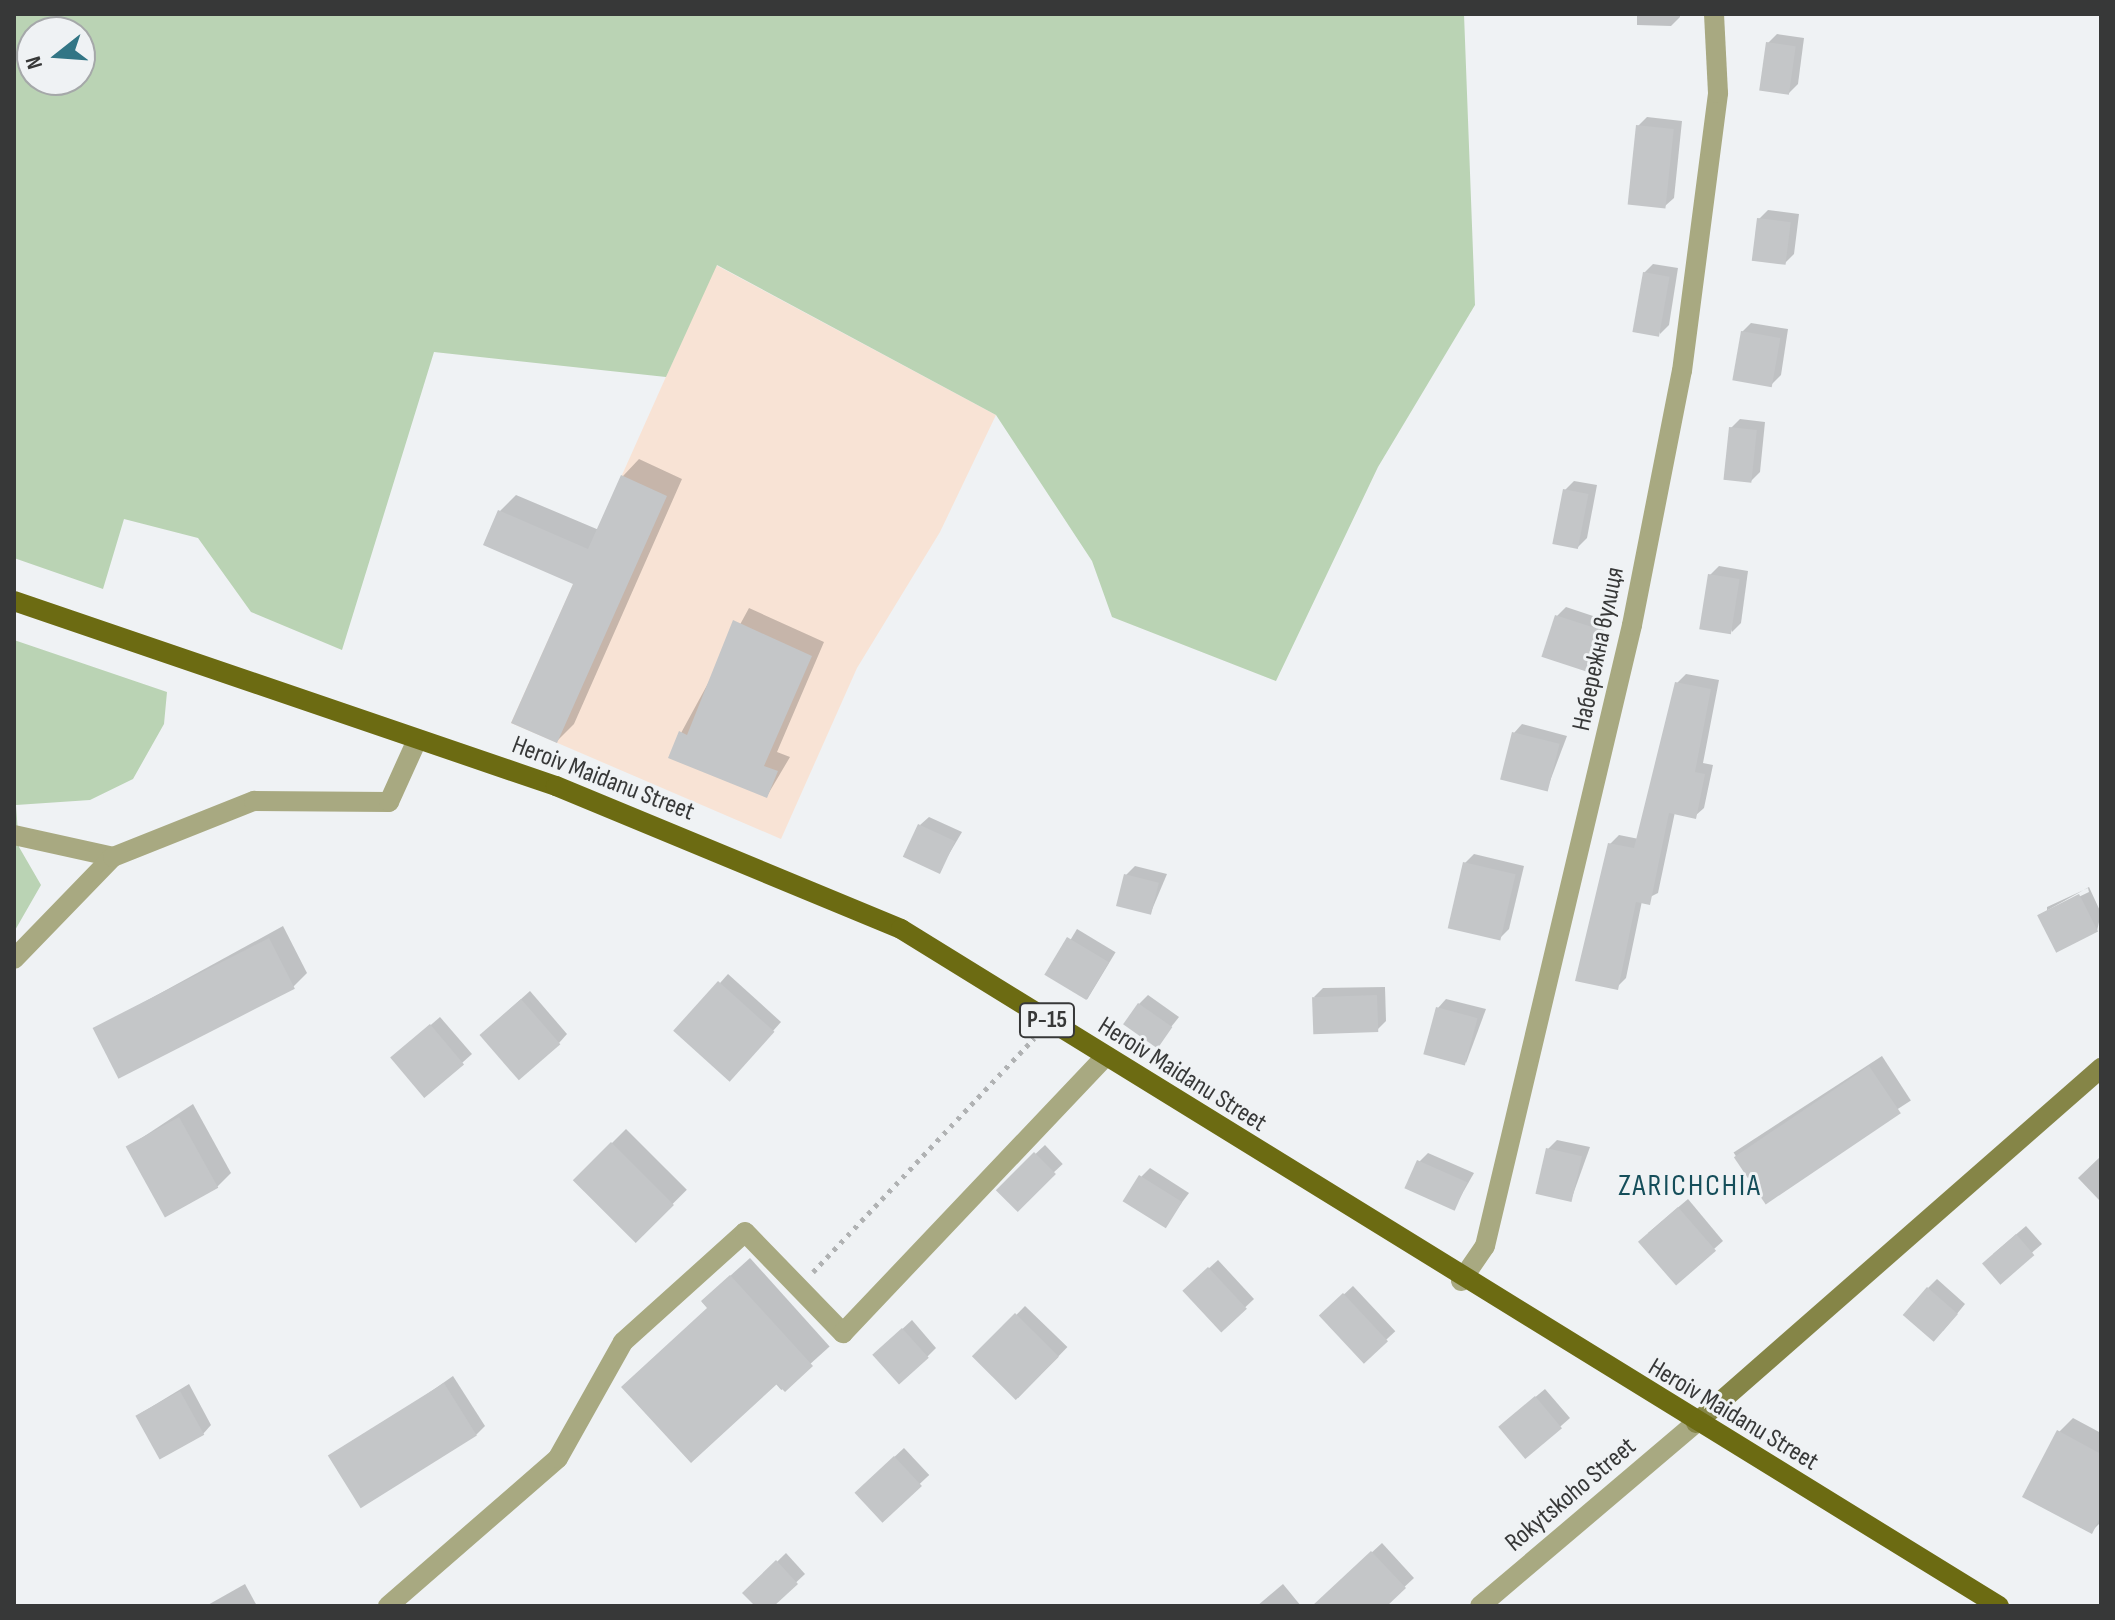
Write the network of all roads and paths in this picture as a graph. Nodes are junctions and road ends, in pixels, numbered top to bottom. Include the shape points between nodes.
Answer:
1 (1714, 14) edge
2 (14, 601) edge
3 (417, 740) junction
4 (14, 835) edge
5 (113, 857) junction
6 (14, 959) edge
7 (1049, 1022) junction
8 (1105, 1057) junction
9 (2101, 1068) edge
10 (1461, 1281) junction
11 (799, 1287) junction
12 (1696, 1423) junction
13 (388, 1606) edge
14 (1480, 1606) edge
15 (1999, 1606) edge

1 - 10 street, Набережна вулиця via 1718,93 1680,386 1632,625 1485,1246
2 - 3 main road, Heroiv Maidanu Street / Р-15
3 - 5 street via 389,802 254,801
3 - 7 main road, Heroiv Maidanu Street / Р-15 via 584,797 901,929
4 - 5 street
5 - 6 street
7 - 8 main road, Heroiv Maidanu Street / Р-15
7 - 11 path
8 - 10 main road, Heroiv Maidanu Street / Р-15
8 - 11 street via 843,1333
9 - 12 street
10 - 12 main road, Heroiv Maidanu Street / Р-15
11 - 13 street via 745,1232 623,1342 558,1458
12 - 14 street, Rokytskoho Street
12 - 15 main road, Heroiv Maidanu Street / Р-15

